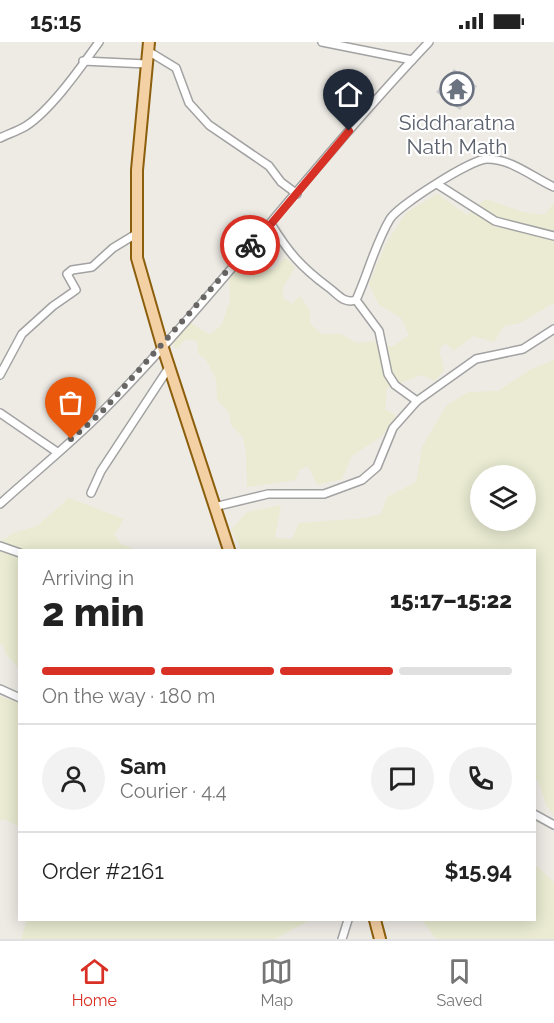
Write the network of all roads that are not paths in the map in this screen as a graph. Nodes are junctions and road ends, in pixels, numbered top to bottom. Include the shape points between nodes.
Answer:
1 (99, 42) edge
2 (322, 42) edge
3 (429, 42) edge
4 (148, 47) edge
5 (412, 60) junction
6 (83, 61) junction
7 (147, 64) junction
8 (0, 138) edge
9 (437, 184) junction
10 (554, 187) edge
11 (297, 194) junction
12 (271, 224) junction
13 (136, 234) junction
14 (554, 236) edge
15 (356, 300) junction
16 (554, 329) edge
17 (162, 345) junction
18 (170, 366) junction
19 (0, 375) edge
20 (417, 401) junction
21 (0, 413) edge
22 (57, 452) junction
23 (91, 492) dead end
24 (0, 504) edge
25 (214, 507) junction
26 (0, 546) edge
27 (229, 549) edge
28 (18, 553) edge
29 (0, 689) edge
30 (18, 697) edge
31 (536, 815) edge
32 (554, 825) edge
33 (348, 921) edge
34 (375, 921) edge
35 (342, 939) edge
36 (380, 939) edge

1 - 6 street
2 - 5 street
3 - 5 street
4 - 7 main road
4 - 11 street via 176,69 189,103 208,124 269,166
5 - 11 street
6 - 7 street
6 - 8 street via 41,113 26,126
7 - 13 main road via 137,170
9 - 10 street via 470,163 485,159 511,165
9 - 14 street via 495,221
9 - 15 street via 391,217
11 - 12 street
12 - 15 street via 309,275 343,300
12 - 17 street
13 - 17 main road via 137,258
13 - 19 street via 92,267 67,274 76,290 22,334
15 - 20 street via 379,331 388,375
16 - 20 street via 523,349 476,359
17 - 18 main road
17 - 22 street via 100,414
18 - 23 street
18 - 25 main road
20 - 25 street via 393,428 377,467 362,480 324,494 268,494
21 - 22 street
22 - 24 street
25 - 27 main road
26 - 28 street
29 - 30 street
31 - 32 street
33 - 35 street
34 - 36 main road

